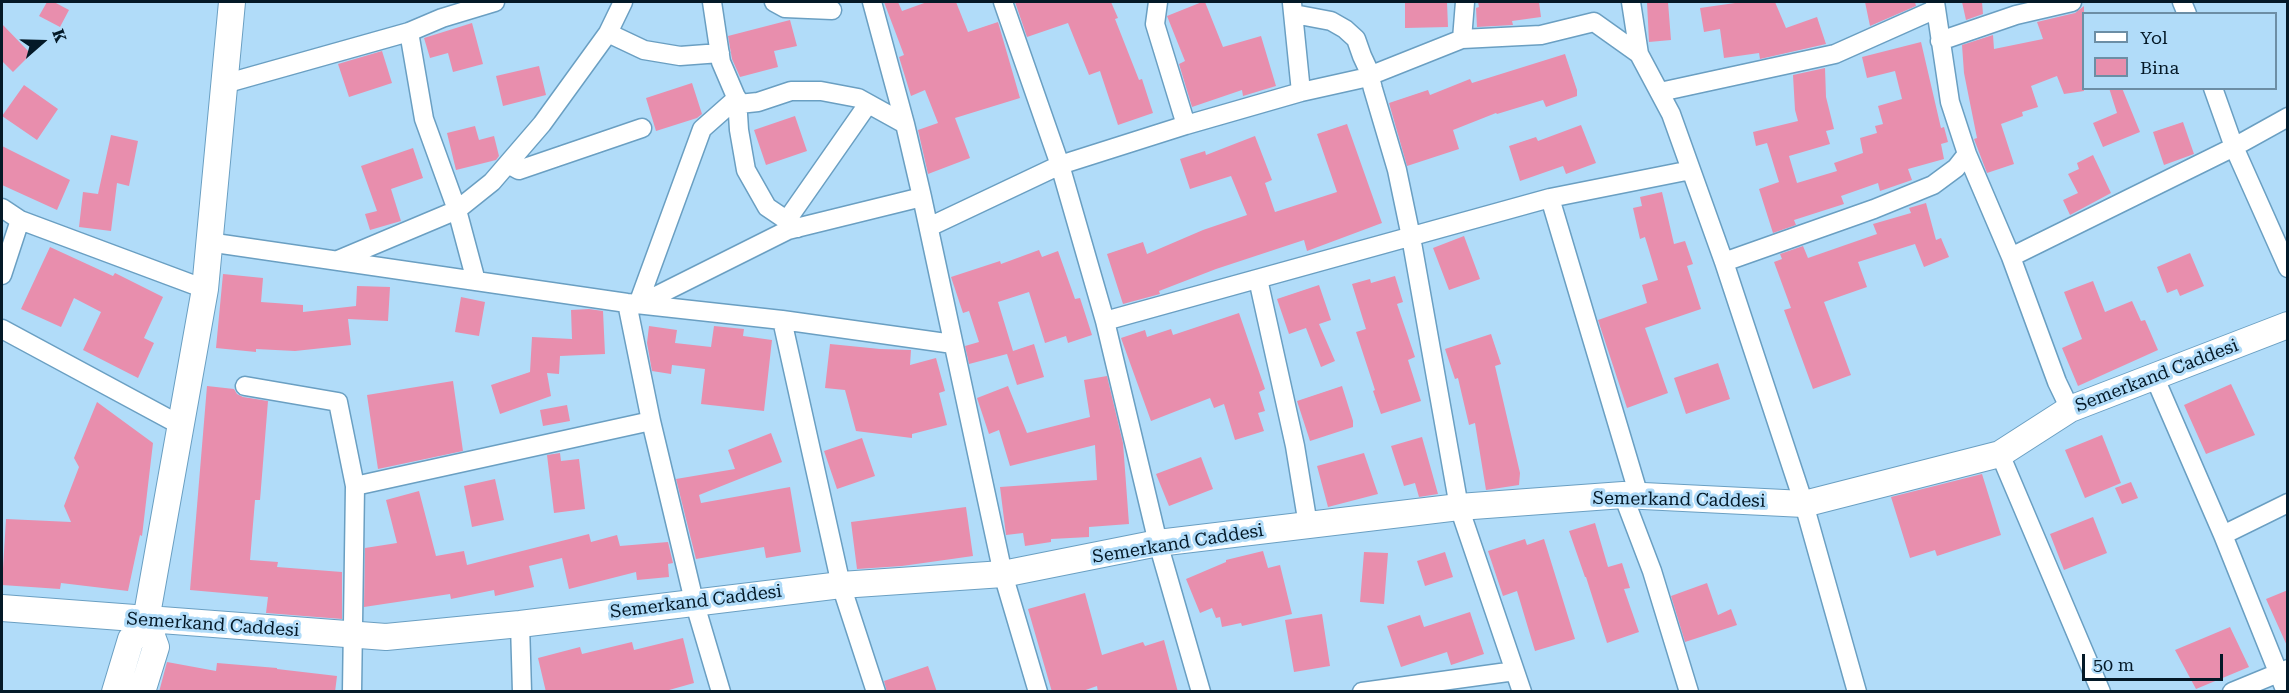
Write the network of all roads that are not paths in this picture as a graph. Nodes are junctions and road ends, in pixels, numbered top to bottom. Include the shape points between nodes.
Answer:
1 (232, 2) edge
2 (495, 2) edge
3 (623, 2) edge
4 (712, 2) edge
5 (774, 2) edge
6 (872, 2) edge
7 (1003, 2) edge
8 (1158, 2) edge
9 (1464, 2) edge
10 (1631, 2) edge
11 (2072, 2) edge
12 (1935, 5) edge
13 (1293, 8) edge
14 (440, 10) edge
15 (832, 10) dead end
16 (409, 32) junction
17 (608, 33) junction
18 (1462, 39) junction
19 (1940, 41) junction
20 (720, 53) junction
21 (1638, 54) junction
22 (1369, 75) junction
23 (224, 84) junction
24 (2214, 90) edge
25 (1302, 92) junction
26 (1660, 92) junction
27 (737, 99) junction
28 (868, 104) junction
29 (2288, 117) edge
30 (905, 124) junction
31 (1186, 125) junction
32 (642, 128) dead end
33 (2234, 147) junction
34 (1966, 154) junction
35 (508, 164) junction
36 (1060, 165) junction
37 (1691, 170) junction
38 (922, 197) junction
39 (1550, 198) junction
40 (2, 208) edge
41 (458, 210) junction
42 (20, 219) junction
43 (793, 224) junction
44 (929, 227) junction
45 (1411, 237) junction
46 (208, 242) junction
47 (2011, 257) junction
48 (336, 261) junction
49 (1724, 262) junction
50 (2288, 268) edge
51 (2, 275) edge
52 (1258, 279) junction
53 (476, 281) junction
54 (205, 289) junction
55 (635, 304) junction
56 (782, 320) junction
57 (1105, 321) junction
58 (2288, 325) edge
59 (2, 329) edge
60 (953, 344) junction
61 (2154, 376) junction
62 (245, 386) dead end
63 (2070, 409) junction
64 (651, 421) junction
65 (180, 426) junction
66 (2000, 454) junction
67 (355, 486) junction
68 (1631, 496) junction
69 (2288, 503) edge
70 (1804, 504) junction
71 (1459, 507) junction
72 (1308, 525) junction
73 (2223, 535) junction
74 (1158, 543) junction
75 (1004, 574) junction
76 (841, 585) junction
77 (694, 601) junction
78 (2, 608) edge
79 (146, 620) junction
80 (520, 624) junction
81 (352, 635) junction
82 (1515, 671) junction
83 (2283, 671) edge
84 (115, 692) edge
85 (142, 692) edge
86 (352, 692) edge
87 (522, 692) edge
88 (721, 692) edge
89 (876, 692) edge
90 (1038, 692) edge
91 (1201, 692) edge
92 (1362, 692) edge
93 (1522, 692) edge
94 (1689, 692) edge
95 (1857, 692) edge
96 (2101, 692) edge
97 (2232, 692) edge
98 (2286, 692) edge

1 - 23 street
2 - 14 street
3 - 17 street
4 - 20 street
5 - 15 street via 785,8
6 - 30 street
7 - 36 street
8 - 31 street via 1155,24
9 - 18 street
10 - 21 street
11 - 19 street via 2016,15
12 - 19 street
12 - 26 street via 1835,54
13 - 22 street via 1346,28 1356,39
13 - 25 street
14 - 16 street
16 - 23 street
16 - 41 street via 424,119
17 - 20 street via 653,52 680,56
17 - 35 street
18 - 21 street via 1541,35 1594,22
18 - 22 street
19 - 34 street via 1950,102
20 - 27 street
21 - 26 street
22 - 25 street
22 - 45 street via 1397,170
23 - 46 street
24 - 33 street
25 - 31 street
26 - 37 street
27 - 28 street via 739,104 791,91 821,91 858,98
27 - 43 street via 746,170 767,207
27 - 55 street via 702,129
28 - 30 street
28 - 43 street
29 - 33 street
30 - 38 street
31 - 36 street
32 - 35 street via 519,170
33 - 47 street
33 - 50 street
34 - 47 street
34 - 49 street via 1956,168 1933,186
35 - 41 street
36 - 44 street
36 - 57 street
37 - 39 street
37 - 49 street
38 - 43 street
38 - 44 street
39 - 45 street
39 - 68 street
40 - 42 street
41 - 48 street
41 - 53 street
42 - 51 street
42 - 54 street
43 - 55 street via 788,230
44 - 60 street
45 - 52 street
45 - 71 street
46 - 48 street
46 - 54 street
47 - 63 street
48 - 53 street
49 - 70 street
52 - 57 street
52 - 72 street
53 - 55 street
54 - 65 street
55 - 56 street
55 - 64 street
56 - 60 street
56 - 76 street
57 - 74 street
58 - 61 street, Semerkand Caddesi
59 - 65 street
60 - 75 street
61 - 63 street, Semerkand Caddesi
61 - 73 street
62 - 67 street via 338,402
63 - 66 street, Semerkand Caddesi
64 - 67 street
64 - 77 street
65 - 79 street
66 - 70 street, Semerkand Caddesi
66 - 96 street
67 - 81 street
68 - 70 street, Semerkand Caddesi
68 - 71 street, Semerkand Caddesi
68 - 94 street
69 - 73 street
70 - 95 street
71 - 72 street, Semerkand Caddesi
71 - 82 street
72 - 74 street, Semerkand Caddesi
73 - 83 street
74 - 75 street, Semerkand Caddesi
74 - 91 street
75 - 76 street, Semerkand Caddesi
75 - 90 street
76 - 77 street, Semerkand Caddesi
76 - 89 street
77 - 80 street, Semerkand Caddesi
77 - 88 street
78 - 79 street, Semerkand Caddesi
79 - 81 street, Semerkand Caddesi
79 - 84 street via 131,639
79 - 85 street via 156,647
80 - 81 street, Semerkand Caddesi via 386,637
80 - 87 street
81 - 86 street
82 - 92 street
82 - 93 street
83 - 97 street
83 - 98 street

